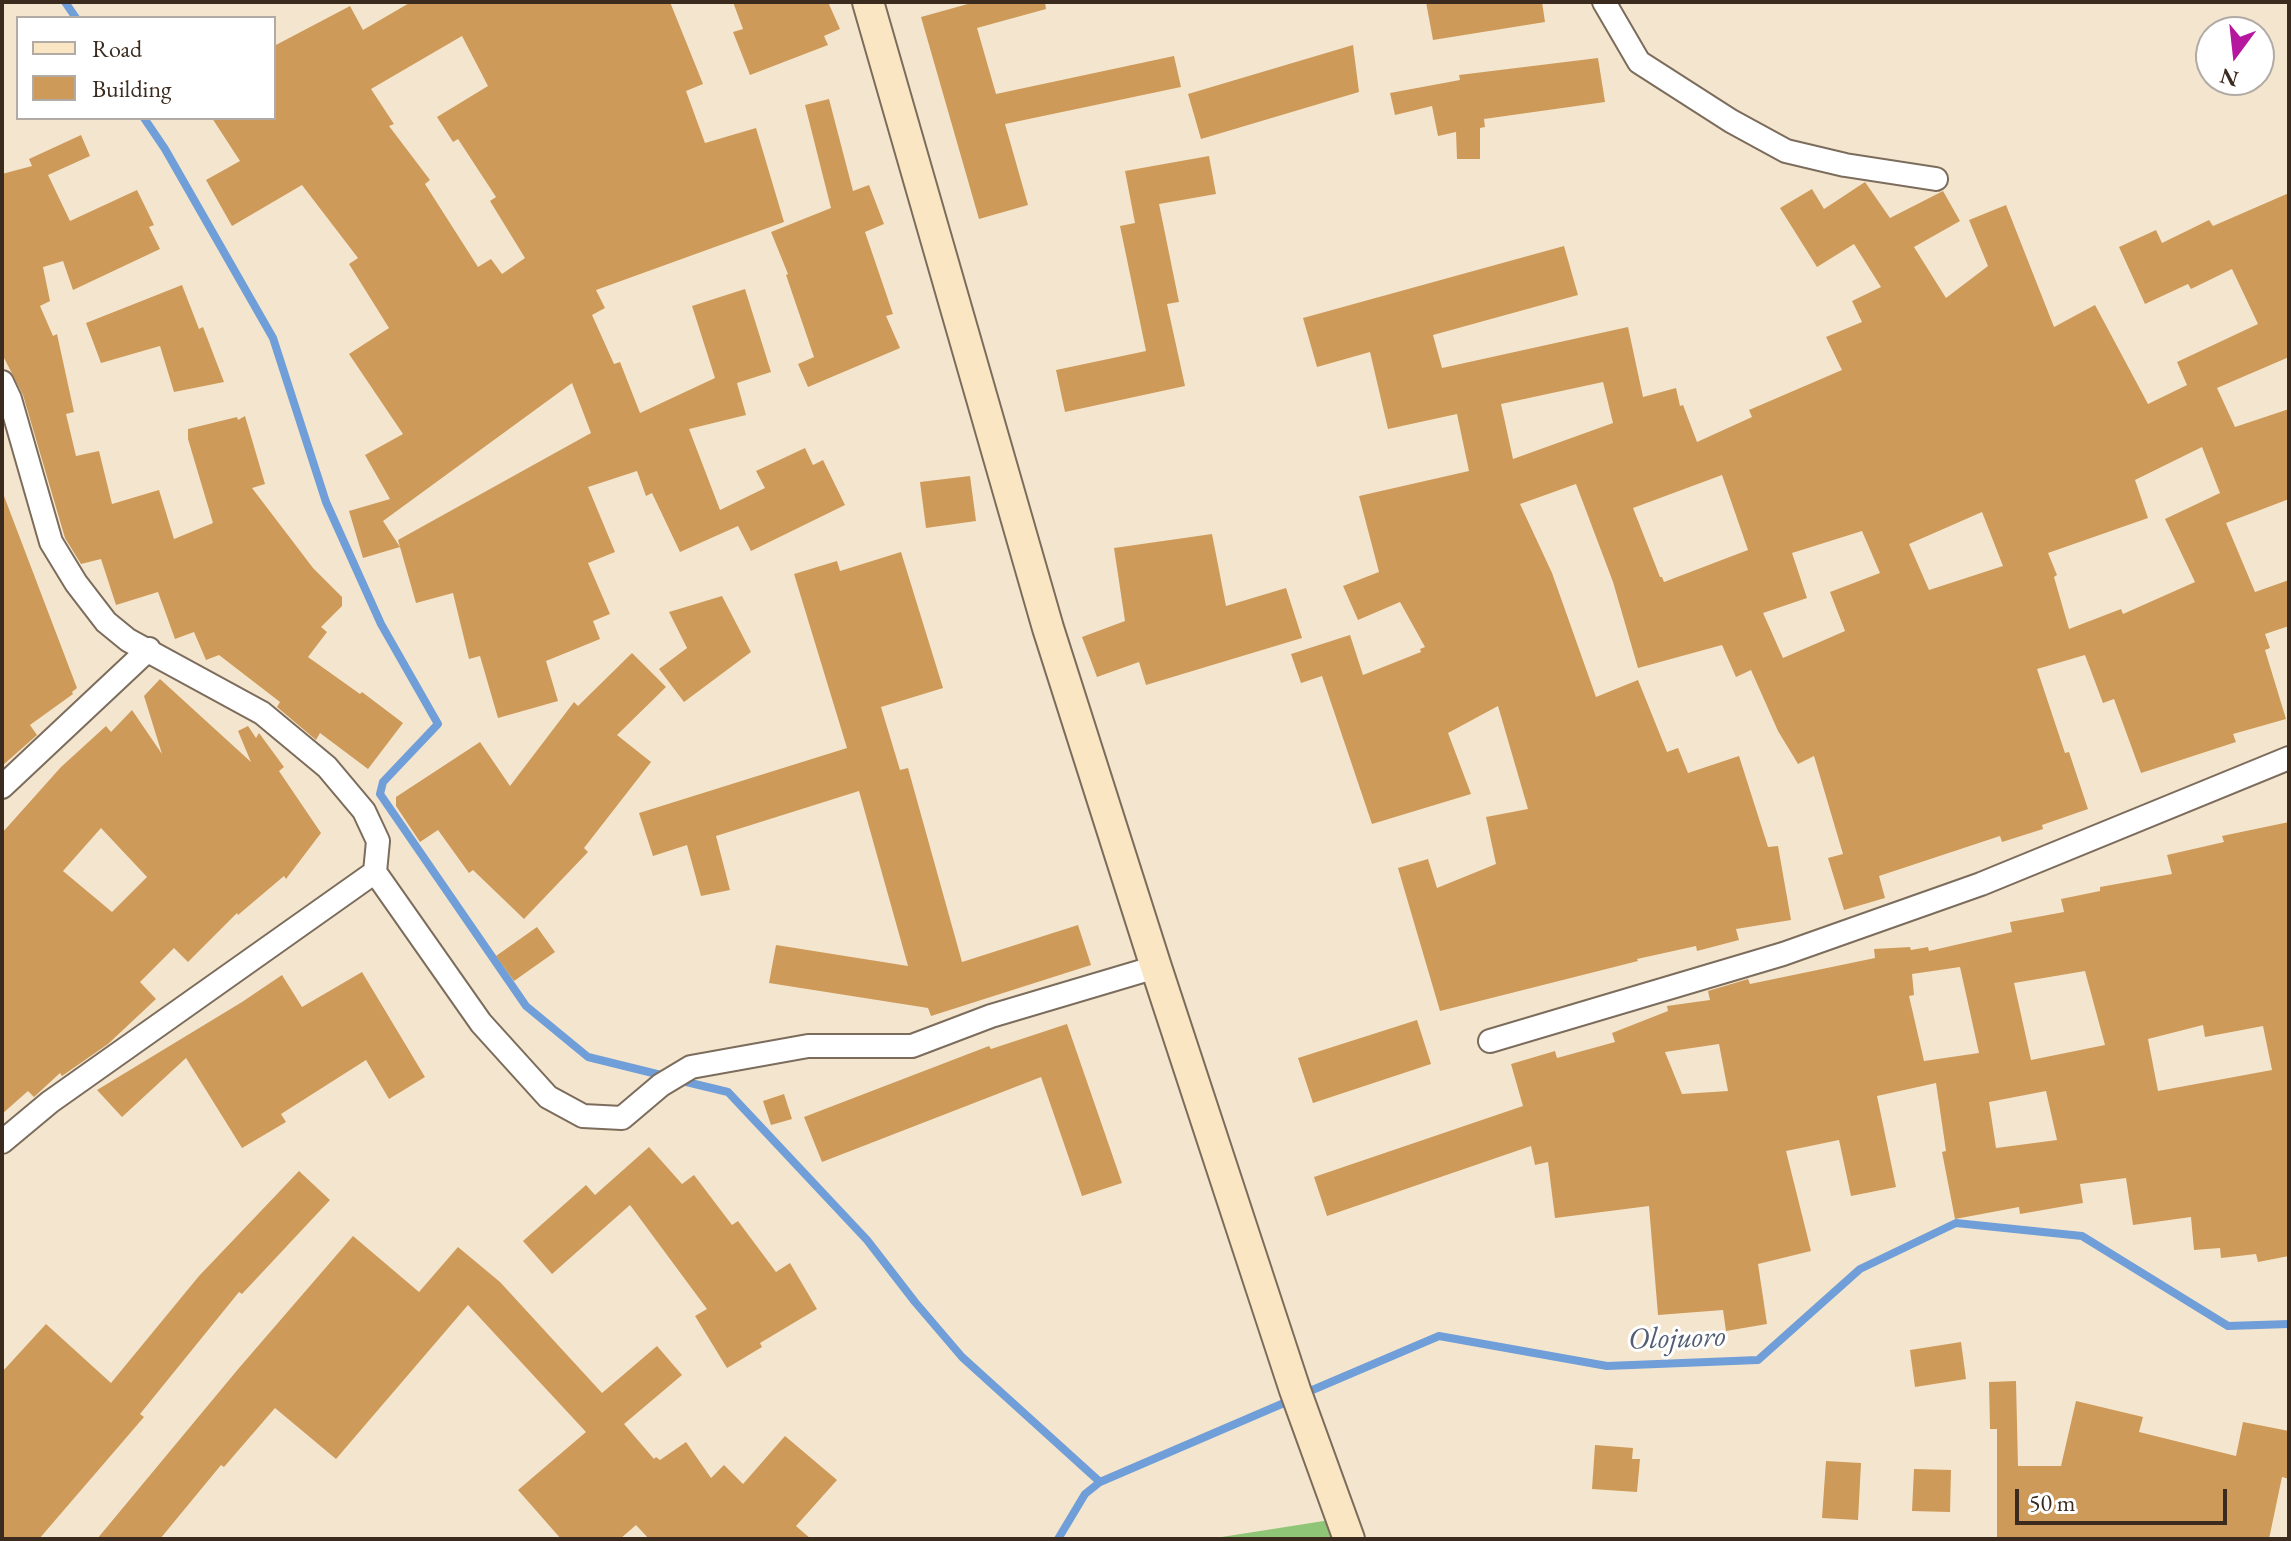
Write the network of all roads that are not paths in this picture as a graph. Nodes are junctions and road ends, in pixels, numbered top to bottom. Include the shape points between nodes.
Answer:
1 (868, 2) edge
2 (1604, 2) edge
3 (1936, 179) dead end
4 (2, 382) edge
5 (149, 649) junction
6 (2289, 758) edge
7 (2, 787) edge
8 (375, 872) junction
9 (1156, 967) junction
10 (1490, 1041) dead end
11 (2, 1142) edge
12 (1349, 1539) edge

1 - 9 street via 1048,628
2 - 3 street via 1639,62 1786,151
4 - 5 street via 51,542 106,622
5 - 7 street
5 - 8 street via 262,713 327,767 364,811 378,841
6 - 10 street via 1981,884 1797,949
8 - 9 street via 481,1023 548,1097 583,1116 622,1118 691,1067 808,1046 912,1046 991,1016
8 - 11 street via 50,1102
9 - 12 street

